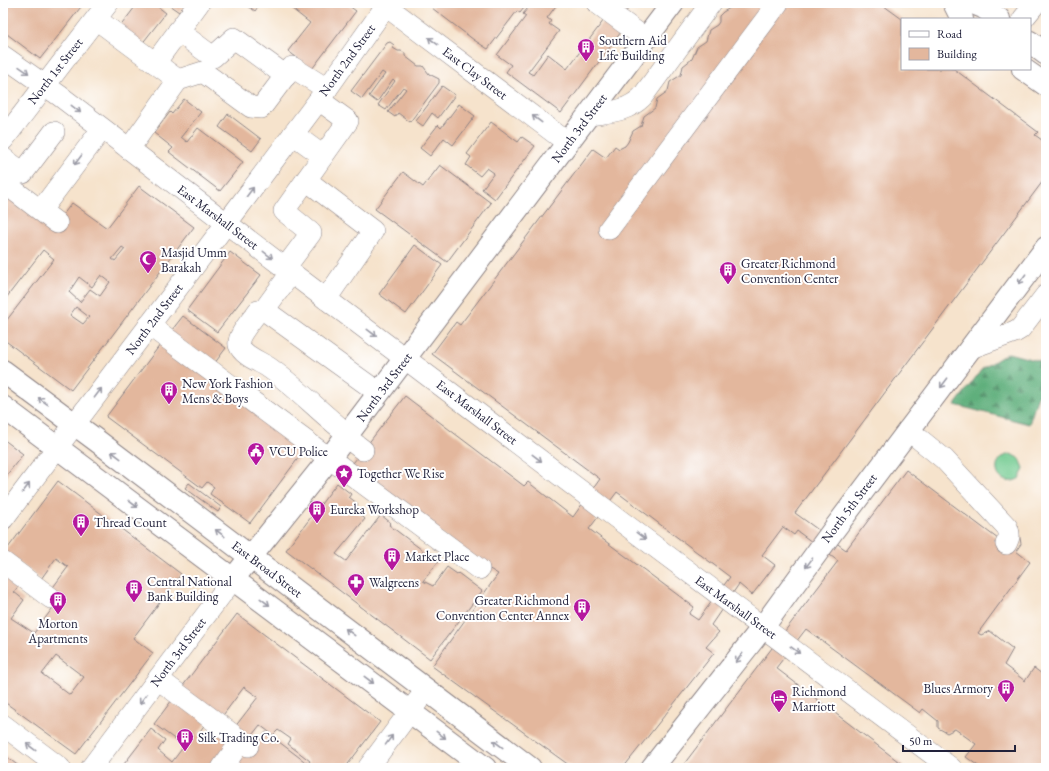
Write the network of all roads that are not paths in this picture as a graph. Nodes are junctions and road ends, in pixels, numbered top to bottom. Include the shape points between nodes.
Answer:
1 (199, 3) edge
2 (597, 3) edge
3 (673, 3) edge
4 (711, 3) edge
5 (778, 3) edge
6 (954, 3) edge
7 (973, 3) edge
8 (1036, 3) edge
9 (385, 4) edge
10 (102, 11) edge
11 (962, 18) edge
12 (998, 18) edge
13 (1023, 18) edge
14 (178, 31) junction
15 (646, 39) junction
16 (1031, 43) edge
17 (1046, 54) edge
18 (3, 56) edge
19 (155, 63) junction
20 (208, 65) junction
21 (1025, 70) edge
22 (286, 76) junction
23 (178, 80) junction
24 (44, 85) junction
25 (1046, 85) edge
26 (323, 94) junction
27 (589, 115) junction
28 (102, 129) junction
29 (54, 132) dead end
30 (293, 134) junction
31 (3, 140) edge
32 (568, 143) junction
33 (129, 149) junction
34 (323, 156) junction
35 (3, 158) edge
36 (306, 180) junction
37 (3, 182) edge
38 (226, 223) junction
39 (609, 229) dead end
40 (1046, 248) edge
41 (288, 270) junction
42 (1046, 295) edge
43 (326, 299) junction
44 (264, 310) junction
45 (149, 325) junction
46 (971, 348) junction
47 (406, 358) junction
48 (3, 371) edge
49 (379, 393) junction
50 (3, 407) edge
51 (74, 424) junction
52 (908, 430) junction
53 (56, 447) junction
54 (347, 447) junction
55 (3, 519) edge
56 (1006, 544) dead end
57 (251, 557) junction
58 (3, 562) edge
59 (479, 569) dead end
60 (233, 579) junction
61 (51, 598) dead end
62 (763, 627) junction
63 (158, 679) junction
64 (426, 690) junction
65 (410, 711) junction
66 (3, 725) edge
67 (943, 765) edge
68 (60, 768) edge
69 (91, 768) edge
70 (222, 768) edge
71 (368, 768) edge
72 (485, 768) edge
73 (530, 768) edge
74 (652, 768) edge

1 - 14 street
2 - 15 street
3 - 15 main road, North 3rd Street
4 - 27 street via 642,97 618,111
5 - 39 street
6 - 11 main road
7 - 12 main road
8 - 13 street
9 - 26 street, North 2nd Street
32 -> 9 street, East Clay Street
10 - 19 street
10 - 24 street, North 1st Street
14 - 19 street
14 - 20 street
15 - 27 main road, North 3rd Street
16 - 17 main road
18 -> 24 street, East Marshall Street
19 - 23 street
20 - 22 street via 234,38
20 - 22 street via 251,107 261,108
20 - 23 street
21 - 25 main road
22 - 26 street via 292,67
23 - 33 street
24 -> 28 street, East Marshall Street
24 - 31 street, North 1st Street
26 - 30 street, North 2nd Street
26 - 34 street via 348,121
27 - 32 main road, North 3rd Street
28 - 33 street, East Marshall Street
28 -> 37 street via 49,217
29 - 35 street via 23,172
30 - 34 street
38 -> 30 street, North 2nd Street
32 - 47 main road, North 3rd Street
33 - 38 street, East Marshall Street
34 - 36 street
36 - 41 street via 284,211 311,233
36 - 43 street via 373,231
38 -> 41 street, East Marshall Street
38 - 45 street, North 2nd Street
40 -> 46 main road, North 5th Street
41 - 43 street, East Marshall Street
41 - 44 street
42 - 46 street via 1020,329
43 -> 47 street, East Marshall Street
44 - 49 street
44 - 54 street via 258,311 239,337 242,351 299,390 331,422
51 -> 45 street, North 2nd Street
45 - 54 street via 313,446
46 -> 52 main road, North 5th Street
47 - 49 main road, North 3rd Street
47 -> 62 street, East Marshall Street
51 -> 48 main road, East Broad Street
49 - 54 main road, North 3rd Street
50 - 53 main road
51 - 53 street, North 2nd Street
57 -> 51 main road, East Broad Street
52 - 56 street via 944,458 1007,527 1010,538
52 -> 62 main road, North 5th Street
55 -> 53 street, North 2nd Street
53 -> 60 main road
54 - 57 main road, North 3rd Street
54 - 59 street
57 - 60 main road, North 3rd Street
64 -> 57 main road, East Broad Street
58 - 61 street
60 - 63 street, North 3rd Street
60 -> 65 main road
62 -> 67 street, East Marshall Street
62 -> 74 main road, North 5th Street
63 -> 69 street, North 3rd Street
63 - 70 street via 245,744
64 - 65 street
73 -> 64 main road, East Broad Street
71 -> 65 street
65 -> 72 main road
68 -> 66 street

